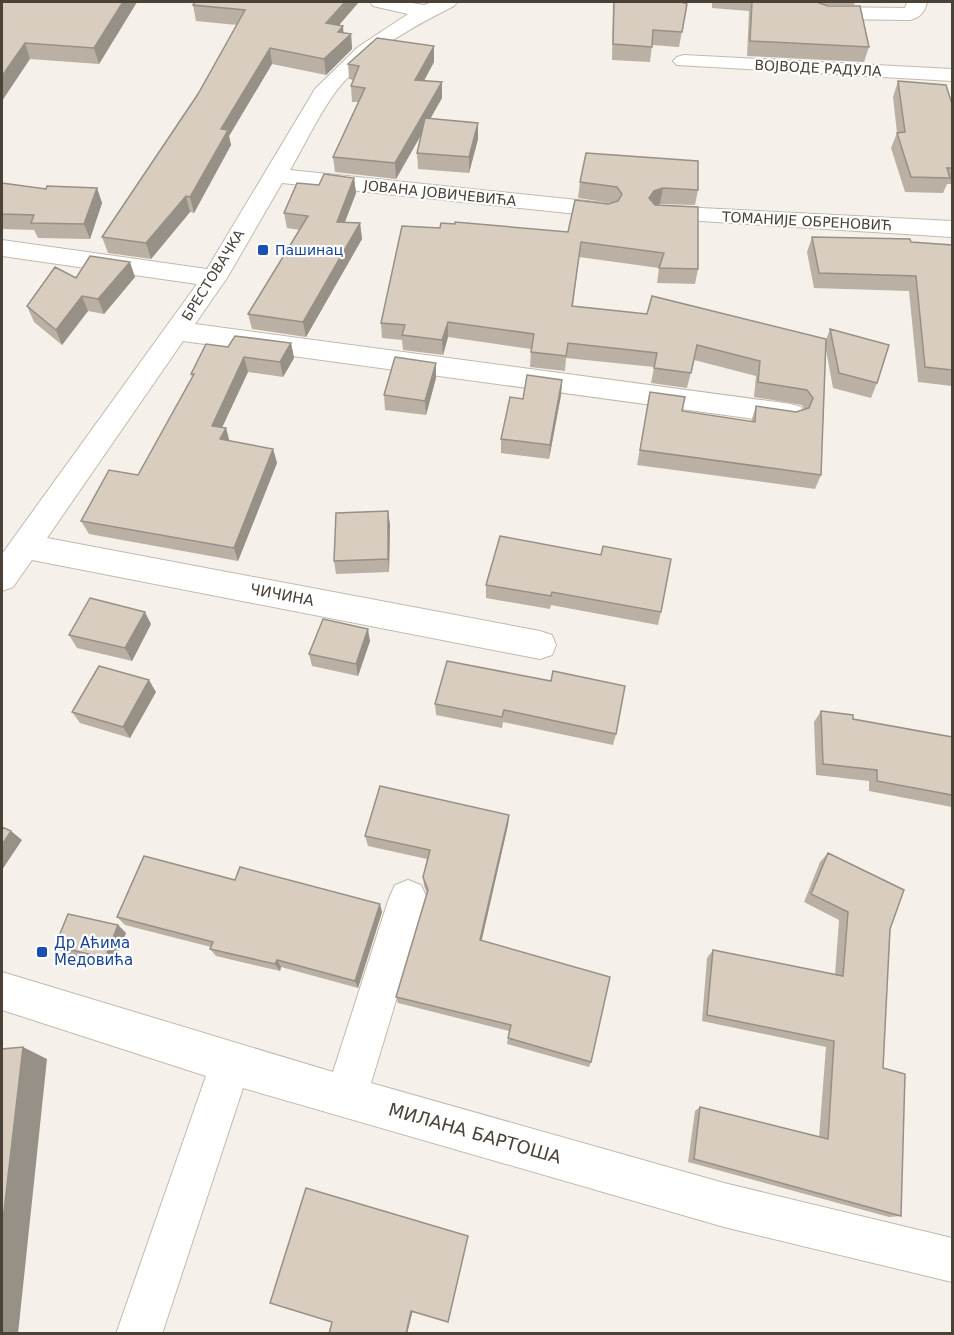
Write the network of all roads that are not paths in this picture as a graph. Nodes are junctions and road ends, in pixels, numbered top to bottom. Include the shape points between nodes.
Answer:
1 (380, 2) edge
2 (917, 2) edge
3 (437, 7) edge
4 (824, 13) edge
5 (684, 61) dead end
6 (952, 75) edge
7 (274, 175) junction
8 (606, 210) edge
9 (661, 213) edge
10 (952, 229) edge
11 (2, 248) edge
12 (214, 278) junction
13 (177, 331) junction
14 (791, 414) edge
15 (24, 546) junction
16 (2, 578) edge
17 (540, 645) dead end
18 (408, 898) dead end
19 (2, 992) edge
20 (231, 1064) junction
21 (346, 1096) junction
22 (952, 1260) edge
23 (139, 1334) edge

1 - 3 street
2 - 4 street via 910,14
3 - 7 street, БРЕСТОВАЧКА via 373,43 345,66 323,94
5 - 6 street, ВОЈВОДЕ РАДУЛА
7 - 8 street, ЈОВАНА ЈОВИЧЕВИЋА
7 - 12 street, БРЕСТОВАЧКА
9 - 10 street, ТОМАНИЈЕ ОБРЕНОВИЋ
11 - 12 street
12 - 13 street, БРЕСТОВАЧКА
13 - 14 street
13 - 15 street, БРЕСТОВАЧКА
15 - 16 street, БРЕСТОВАЧКА
15 - 17 street, ЧИЧИНА
18 - 21 street
19 - 20 street, МИЛАНА БАРТОША
20 - 21 street, МИЛАНА БАРТОША
20 - 23 street
21 - 22 street, МИЛАНА БАРТОША via 724,1205

